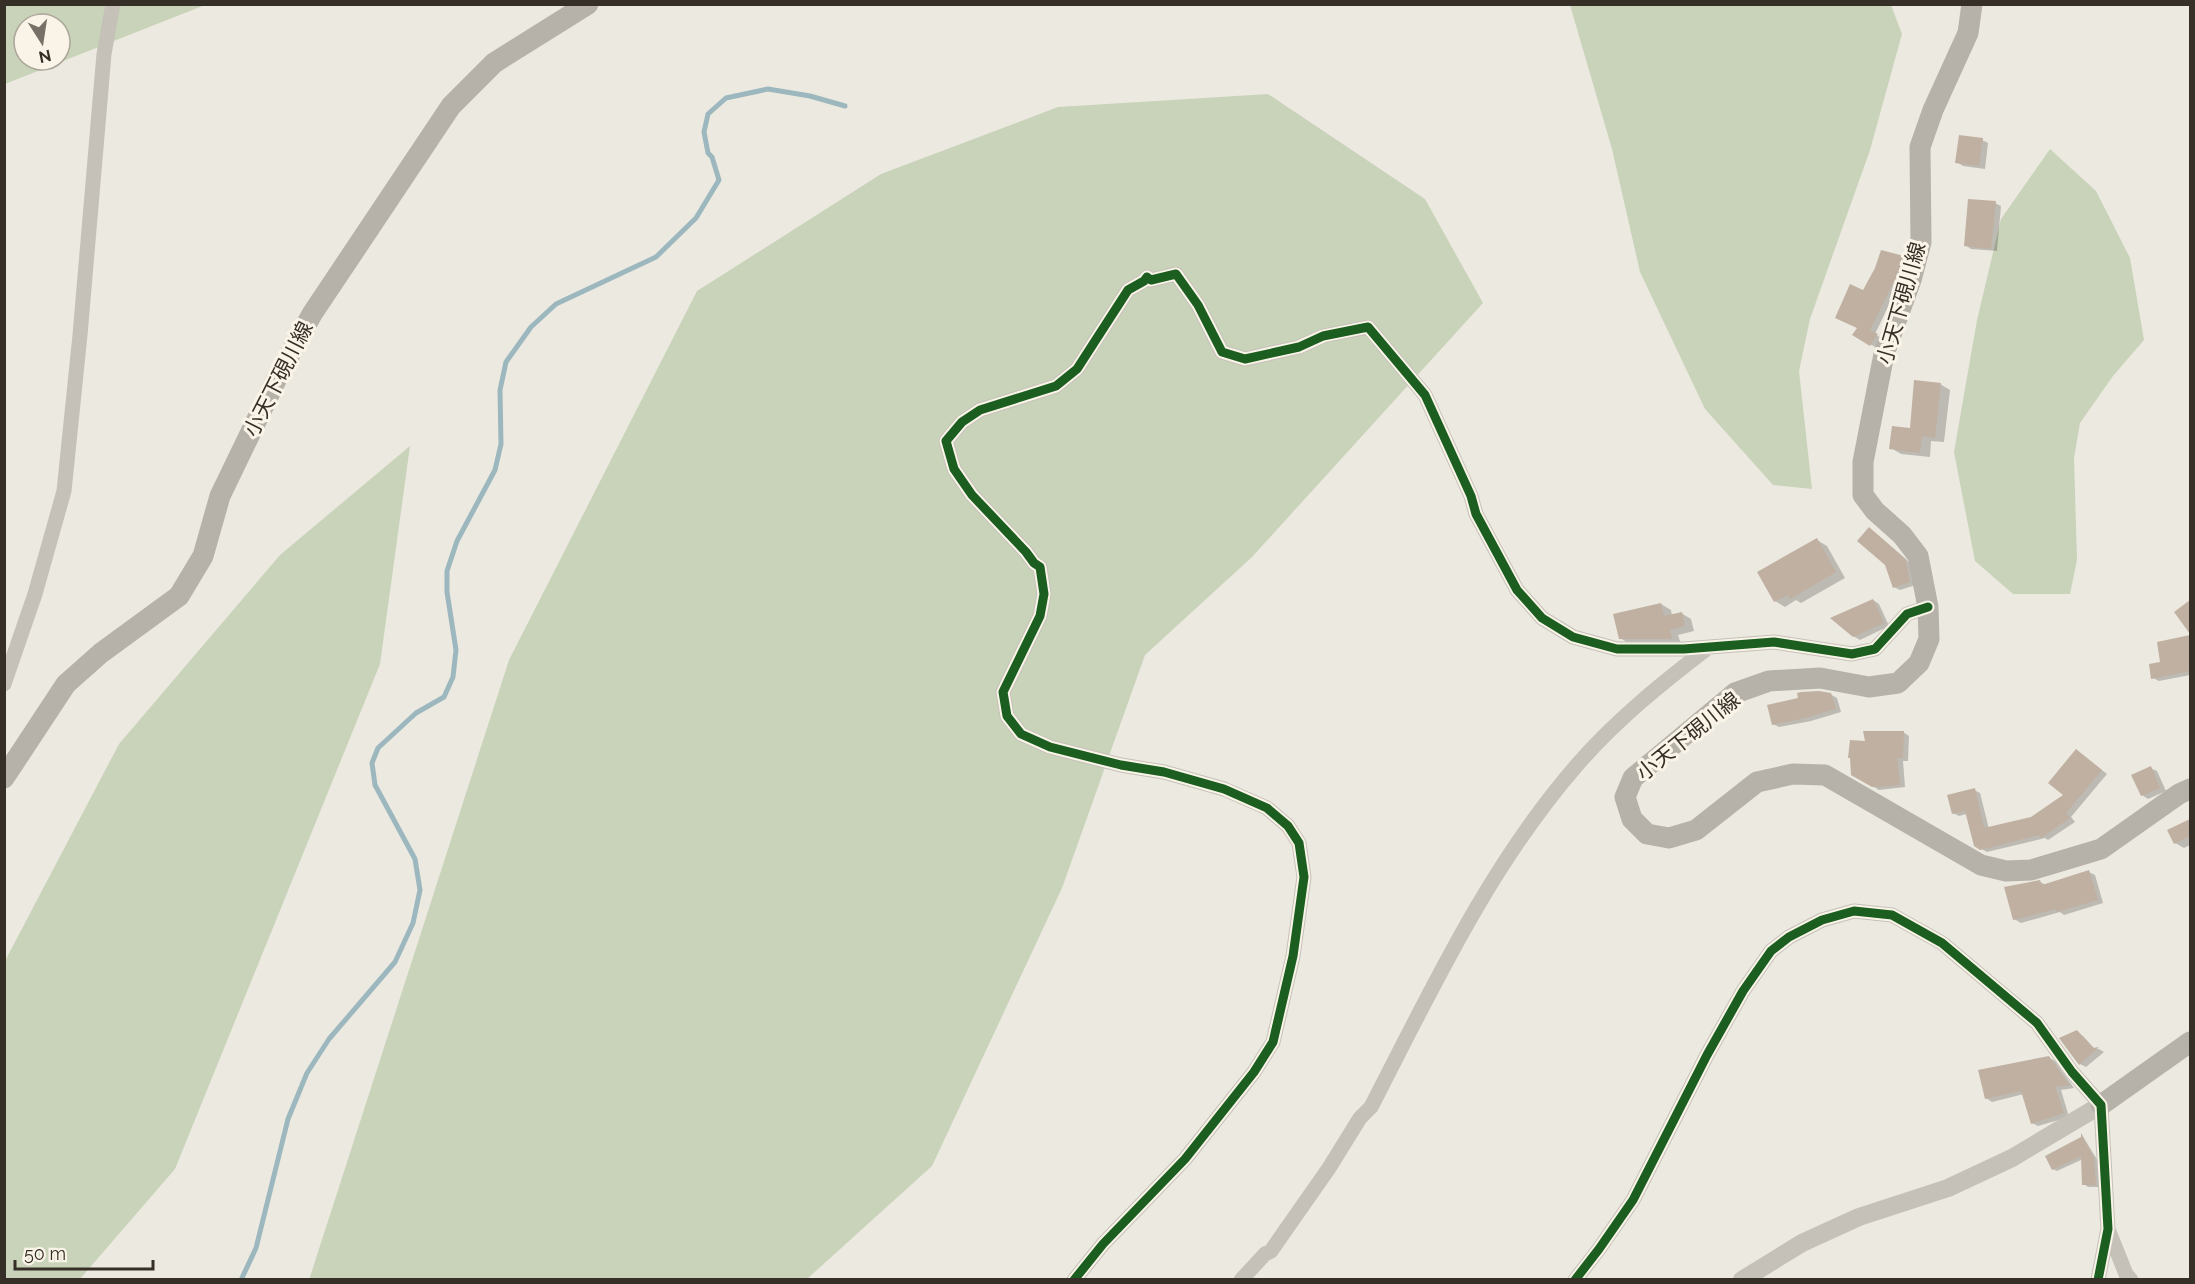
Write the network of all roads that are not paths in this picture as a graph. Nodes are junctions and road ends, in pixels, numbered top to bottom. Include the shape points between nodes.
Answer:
1 (113, 4) edge
2 (588, 4) edge
3 (1972, 4) edge
4 (1928, 607) junction
5 (1709, 647) junction
6 (4, 684) edge
7 (4, 778) edge
8 (2190, 789) edge
9 (2190, 1042) edge
10 (2102, 1105) junction
11 (2108, 1229) junction
12 (1074, 1280) edge
13 (1241, 1280) edge
14 (1575, 1280) edge
15 (1742, 1280) edge
16 (2098, 1280) edge
17 (2130, 1280) edge

1 - 6 street via 104,54 64,491
2 - 7 main road, 小天下硯川線 via 494,63 451,106 312,314 220,496 203,556 179,596 101,652 66,684
3 - 4 main road, 小天下硯川線 via 1968,33 1920,147 1921,242 1884,354 1863,462 1863,495 1918,556
4 - 5 street via 1906,614 1875,649 1852,654 1774,642
4 - 8 main road, 小天下硯川線 via 1929,639 1919,663 1898,683 1869,687 1820,678 1769,681 1735,693 1633,778 1625,797 1632,819 1647,834 1669,838 1696,830 1758,782 1793,774 1825,775 1981,865 2006,871 2031,870 2101,849
5 - 12 street via 1617,649 1573,638 1542,618 1517,590 1476,514 1425,395 1368,327 1245,360 1222,352 1198,305 1176,274 1151,280 1147,277 1128,290 1077,369 1056,386 980,410 962,422 946,441 954,469 972,495 1040,567 1044,594 1040,616 1003,692 1007,716 1021,734 1050,747 1164,772 1224,789 1267,808 1288,826 1299,843 1304,877 1293,956 1273,1042 1185,1158
5 - 13 street via 1616,725 1577,765 1526,830 1463,929 1371,1107 1271,1251
9 - 10 main road
10 - 11 street
10 - 14 street via 2072,1072 2037,1023 1942,943 1892,915 1854,911 1822,920 1771,951 1743,991 1633,1200
10 - 15 street via 2012,1158 1948,1188 1859,1217 1802,1243
11 - 16 street
11 - 17 street

